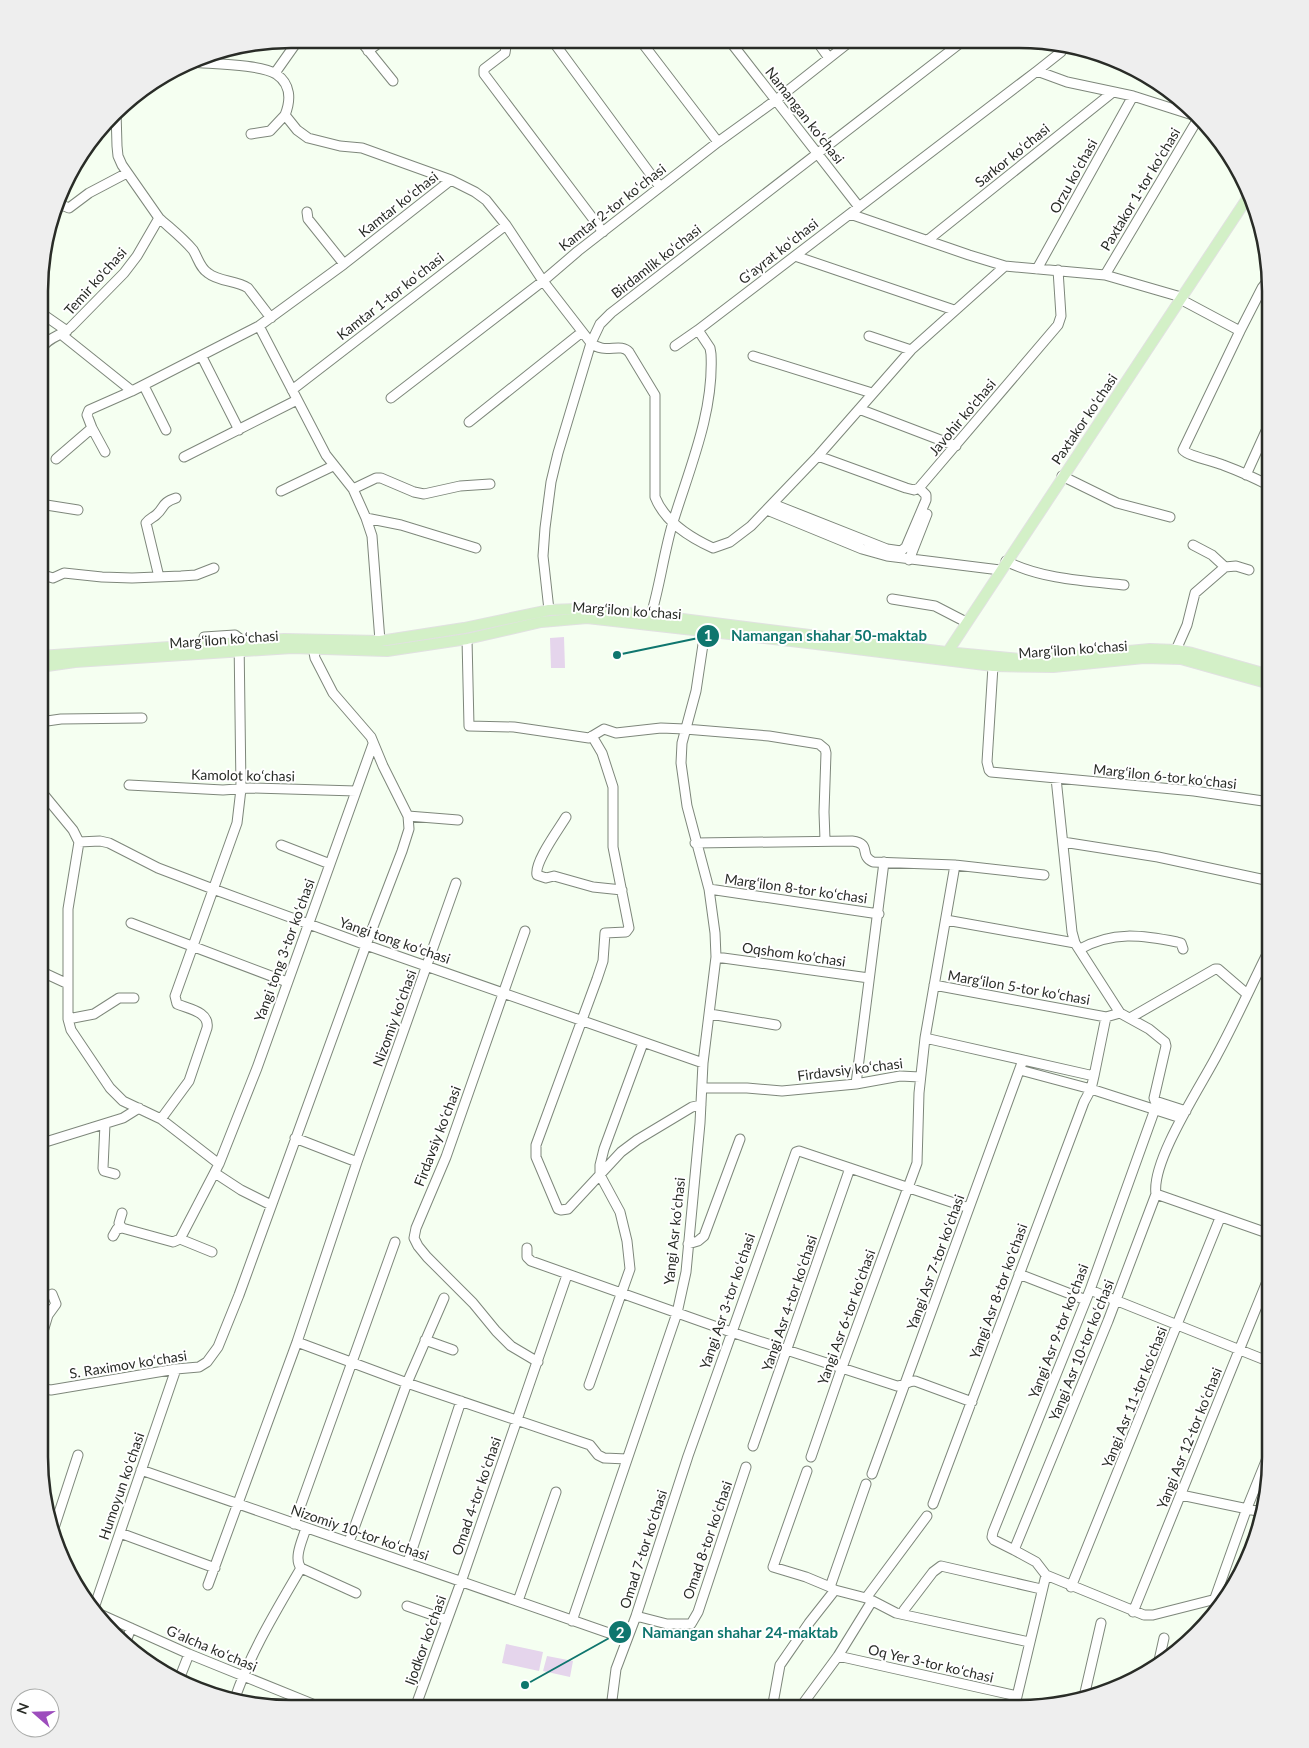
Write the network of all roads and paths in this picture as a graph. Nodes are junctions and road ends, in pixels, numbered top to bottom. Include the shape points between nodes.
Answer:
1 (293, 48) edge
2 (366, 48) edge
3 (372, 48) edge
4 (506, 48) edge
5 (558, 48) edge
6 (646, 48) edge
7 (735, 48) edge
8 (822, 48) edge
9 (842, 48) edge
10 (954, 48) edge
11 (368, 51) junction
12 (1061, 51) edge
13 (829, 58) junction
14 (204, 63) edge
15 (1036, 71) junction
16 (275, 74) junction
17 (393, 81) dead end
18 (1113, 92) junction
19 (1134, 96) junction
20 (776, 100) junction
21 (1183, 112) edge
22 (285, 115) junction
23 (116, 122) edge
24 (1195, 124) edge
25 (251, 134) dead end
26 (718, 142) junction
27 (817, 153) junction
28 (127, 173) junction
29 (451, 180) junction
30 (660, 187) junction
31 (1245, 202) edge
32 (63, 205) edge
33 (859, 207) junction
34 (307, 212) dead end
35 (850, 214) junction
36 (159, 218) junction
37 (506, 224) junction
38 (603, 232) junction
39 (928, 240) junction
40 (795, 256) junction
41 (344, 264) junction
42 (1005, 266) junction
43 (1037, 269) junction
44 (1058, 270) junction
45 (1105, 275) junction
46 (543, 281) junction
47 (1262, 288) edge
48 (1180, 298) junction
49 (954, 310) junction
50 (271, 318) junction
51 (48, 319) edge
52 (259, 326) junction
53 (698, 330) junction
54 (1240, 331) junction
55 (582, 332) junction
56 (64, 333) junction
57 (869, 336) dead end
58 (48, 341) edge
59 (591, 343) junction
60 (675, 346) dead end
61 (911, 350) junction
62 (202, 356) junction
63 (753, 356) dead end
64 (144, 386) junction
65 (292, 390) junction
66 (132, 391) junction
67 (872, 393) junction
68 (390, 398) dead end
69 (297, 400) junction
70 (859, 409) junction
71 (469, 422) dead end
72 (92, 428) junction
73 (166, 430) dead end
74 (239, 430) junction
75 (1262, 440) edge
76 (956, 446) junction
77 (105, 452) dead end
78 (818, 456) junction
79 (184, 457) dead end
80 (56, 460) dead end
81 (333, 466) junction
82 (1246, 475) junction
83 (1062, 476) junction
84 (1262, 482) edge
85 (490, 484) dead end
86 (919, 488) junction
87 (354, 489) junction
88 (281, 492) dead end
89 (176, 498) dead end
90 (926, 500) junction
91 (48, 505) edge
92 (770, 507) junction
93 (78, 510) dead end
94 (1170, 517) dead end
95 (366, 518) junction
96 (673, 524) junction
97 (1193, 545) dead end
98 (476, 548) dead end
99 (909, 560) junction
100 (1006, 561) junction
101 (1225, 567) junction
102 (214, 568) dead end
103 (1000, 570) junction
104 (1249, 570) dead end
105 (48, 576) edge
106 (159, 577) junction
107 (1124, 585) dead end
108 (892, 599) dead end
109 (549, 610) junction
110 (651, 616) junction
111 (966, 622) junction
112 (705, 631) junction
113 (467, 639) junction
114 (380, 641) junction
115 (240, 647) junction
116 (313, 647) junction
117 (1176, 650) junction
118 (48, 655) edge
119 (945, 656) junction
120 (48, 665) edge
121 (994, 666) junction
122 (1262, 673) edge
123 (1262, 682) edge
124 (142, 718) dead end
125 (48, 721) edge
126 (684, 729) junction
127 (592, 736) junction
128 (373, 744) junction
129 (1056, 778) junction
130 (129, 785) dead end
131 (241, 789) junction
132 (356, 791) junction
133 (48, 800) edge
134 (1262, 801) edge
135 (408, 816) junction
136 (566, 816) dead end
137 (458, 820) dead end
138 (825, 840) junction
139 (80, 842) junction
140 (1063, 842) junction
141 (696, 843) junction
142 (281, 845) dead end
143 (884, 862) junction
144 (330, 864) junction
145 (955, 865) junction
146 (1044, 875) dead end
147 (1262, 879) edge
148 (456, 883) dead end
149 (213, 889) junction
150 (709, 889) junction
151 (622, 890) junction
152 (879, 914) junction
153 (946, 920) junction
154 (131, 923) dead end
155 (309, 924) junction
156 (526, 931) dead end
157 (366, 945) junction
158 (1077, 946) junction
159 (192, 947) junction
160 (1183, 948) dead end
161 (716, 956) junction
162 (1262, 964) edge
163 (427, 966) junction
164 (48, 975) edge
165 (869, 978) junction
166 (287, 982) junction
167 (68, 984) junction
168 (934, 985) junction
169 (504, 993) junction
170 (1247, 994) junction
171 (134, 998) dead end
172 (1120, 1013) junction
173 (710, 1014) junction
174 (1106, 1017) junction
175 (1130, 1018) junction
176 (68, 1020) junction
177 (583, 1022) junction
178 (776, 1025) dead end
179 (925, 1038) junction
180 (642, 1043) junction
181 (1023, 1060) junction
182 (703, 1063) junction
183 (1020, 1070) junction
184 (1094, 1076) junction
185 (920, 1077) junction
186 (856, 1084) junction
187 (702, 1088) junction
188 (1091, 1089) junction
189 (701, 1105) junction
190 (140, 1108) junction
191 (1155, 1109) junction
192 (1184, 1115) junction
193 (161, 1119) junction
194 (105, 1124) junction
195 (295, 1138) junction
196 (740, 1140) dead end
197 (48, 1141) edge
198 (356, 1162) junction
199 (850, 1168) junction
200 (217, 1169) junction
201 (115, 1174) dead end
202 (600, 1175) junction
203 (908, 1187) junction
204 (1156, 1194) junction
205 (271, 1205) junction
206 (969, 1208) junction
207 (122, 1213) dead end
208 (1220, 1218) junction
209 (122, 1228) junction
210 (1262, 1231) edge
211 (113, 1236) dead end
212 (180, 1239) junction
213 (395, 1242) dead end
214 (688, 1244) junction
215 (527, 1248) dead end
216 (212, 1252) dead end
217 (567, 1274) junction
218 (1020, 1274) junction
219 (1090, 1290) junction
220 (621, 1293) junction
221 (52, 1294) dead end
222 (1262, 1294) edge
223 (444, 1298) dead end
224 (1086, 1300) junction
225 (1115, 1300) junction
226 (677, 1313) junction
227 (48, 1314) edge
228 (1178, 1325) junction
229 (731, 1332) junction
230 (425, 1340) junction
231 (297, 1342) junction
232 (453, 1350) dead end
233 (787, 1350) junction
234 (1239, 1350) junction
235 (1262, 1359) edge
236 (352, 1362) junction
237 (538, 1362) junction
238 (176, 1369) junction
239 (843, 1369) junction
240 (407, 1383) junction
241 (905, 1384) junction
242 (589, 1385) dead end
243 (48, 1390) edge
244 (461, 1401) junction
245 (972, 1402) junction
246 (517, 1420) junction
247 (753, 1446) dead end
248 (78, 1455) dead end
249 (688, 1456) joint
250 (812, 1457) dead end
251 (627, 1459) junction
252 (746, 1467) dead end
253 (141, 1470) junction
254 (807, 1471) dead end
255 (1261, 1472) edge
256 (872, 1474) dead end
257 (866, 1484) dead end
258 (556, 1492) dead end
259 (1181, 1494) junction
260 (239, 1504) junction
261 (933, 1504) dead end
262 (1247, 1508) junction
263 (1256, 1510) edge
264 (927, 1516) dead end
265 (56, 1521) edge
266 (294, 1524) junction
267 (306, 1528) junction
268 (120, 1533) junction
269 (349, 1542) junction
270 (1014, 1550) junction
271 (408, 1562) junction
272 (215, 1568) junction
273 (301, 1568) junction
274 (1046, 1575) junction
275 (461, 1582) junction
276 (208, 1585) dead end
277 (1071, 1586) junction
278 (833, 1588) junction
279 (1041, 1589) junction
280 (356, 1593) dead end
281 (1215, 1598) joint
282 (869, 1600) junction
283 (518, 1601) junction
284 (96, 1603) edge
285 (407, 1606) dead end
286 (1133, 1612) junction
287 (905, 1615) junction
288 (636, 1616) junction
289 (108, 1618) edge
290 (447, 1620) junction
291 (572, 1621) junction
292 (1101, 1623) dead end
293 (131, 1628) junction
294 (127, 1637) edge
295 (1164, 1638) dead end
296 (626, 1639) junction
297 (1029, 1642) junction
298 (189, 1654) junction
299 (1160, 1655) edge
300 (838, 1656) junction
301 (181, 1674) edge
302 (242, 1675) junction
303 (1085, 1691) edge
304 (236, 1694) edge
305 (1017, 1696) junction
306 (292, 1700) edge
307 (419, 1700) edge
308 (612, 1700) edge
309 (773, 1700) edge
310 (805, 1700) edge
311 (1016, 1700) edge

1 - 16 street
2 - 11 street
3 - 11 street
4 - 38 street via 505,53 484,69 484,74
5 - 30 street
6 - 26 street
7 - 20 street, Namangan koʻchasi
8 - 13 street
9 - 13 street, Kamtar 2-tor koʻchasi
10 - 27 street, Birdamlik koʻchasi
11 - 17 street
12 - 15 street, Gʻayrat koʻchasi
13 - 20 street, Kamtar 2-tor koʻchasi
14 - 16 street via 251,67
15 - 18 street
15 - 33 street, Gʻayrat koʻchasi
16 - 22 street via 288,90
18 - 19 street
18 - 39 street, Sarkor koʻchasi
19 - 21 street
19 - 43 street, Orzu koʻchasi
20 - 26 street, Kamtar 2-tor koʻchasi
20 - 27 street, Namangan koʻchasi
22 - 25 street via 270,131
22 - 29 street via 308,138 362,148
23 - 28 street via 118,156
24 - 45 street, Paxtakor 1-tor koʻchasi
26 - 30 street, Kamtar 2-tor koʻchasi
27 - 33 street, Namangan koʻchasi
27 - 59 street, Birdamlik koʻchasi via 611,313 600,324
28 - 32 street via 89,193 69,208
28 - 36 street
29 - 37 street, Kamtar koʻchasi via 486,200
29 - 41 street, Kamtar koʻchasi
30 - 38 street, Kamtar 2-tor koʻchasi
31 - 48 main road, Paxtakor koʻchasi
33 - 35 street, Gʻayrat koʻchasi
34 - 41 street via 308,219
35 - 39 street
35 - 40 street, Gʻayrat koʻchasi
36 - 50 street via 193,251 203,269 210,275 243,284
36 - 56 street, Temir ko'chasi via 129,267
37 - 46 street, Kamtar koʻchasi
37 - 65 street, Kamtar 1-tor koʻchasi
38 - 46 street, Kamtar 2-tor koʻchasi
39 - 42 street
40 - 49 street
40 - 53 street, Gʻayrat koʻchasi
41 - 50 street, Kamtar koʻchasi
42 - 43 street
42 - 49 street
43 - 44 street
44 - 45 street
44 - 76 street, Javohir ko'chasi via 1061,316 1058,325
45 - 48 street
46 - 55 street, Kamtar koʻchasi
46 - 68 street, Kamtar 2-tor koʻchasi
47 - 54 street
48 - 54 street
48 - 83 main road, Paxtakor koʻchasi
49 - 61 street
50 - 52 street, Kamtar koʻchasi
51 - 56 street
52 - 62 street, Kamtar koʻchasi
52 - 65 street
53 - 60 street, Gʻayrat koʻchasi
53 - 96 street via 711,354 709,399 703,429
54 - 82 street via 1183,446 1184,452 1190,455
55 - 59 street, Kamtar koʻchasi
55 - 71 street
56 - 58 street, Temir ko'chasi
56 - 66 street
57 - 61 street
59 - 96 street via 604,349 626,348 654,390 655,497
59 - 109 street, Birdamlik koʻchasi via 558,453 544,528 543,556
61 - 67 street
62 - 64 street, Kamtar koʻchasi
62 - 74 street
63 - 67 street
64 - 66 street, Kamtar koʻchasi
64 - 73 street
65 - 69 street
66 - 72 street, Kamtar koʻchasi via 89,410 87,415
67 - 70 street
69 - 74 street
69 - 81 street
70 - 76 street
70 - 78 street
72 - 77 street
72 - 80 street
74 - 79 street
75 - 82 street
76 - 86 street, Javohir ko'chasi
78 - 86 street via 906,488
78 - 92 street
81 - 87 street
81 - 88 street
82 - 84 street
83 - 94 street via 1116,503
83 - 100 main road, Paxtakor koʻchasi
85 - 87 street via 460,486 424,494 376,478
86 - 90 street via 926,495
87 - 95 street
89 - 106 street via 166,501 146,523
90 - 92 street via 906,547 901,551
90 - 99 street via 930,504 929,509
91 - 93 street
92 - 96 street via 730,542 713,548
92 - 99 street via 862,549
95 - 98 street
95 - 114 street via 372,536
96 - 110 street
97 - 101 street via 1212,555
99 - 103 street
100 - 103 main road, Paxtakor koʻchasi
100 - 107 street via 1039,573
101 - 104 street
101 - 117 street via 1196,593
102 - 106 street via 196,575
103 - 111 main road, Paxtakor koʻchasi
105 - 106 street via 53,578 64,573
108 - 111 street via 934,606
109 - 110 main road, Margʻilon koʻchasi via 577,609
109 - 114 main road, Margʻilon koʻchasi
110 - 119 main road, Margʻilon koʻchasi
111 - 119 main road, Paxtakor koʻchasi
112 - 113 main road, Margʻilon koʻchasi via 578,618 541,622
112 - 119 main road, Margʻilon koʻchasi
112 - 126 street, Yangi Asr koʻchasi via 696,691
113 - 116 main road, Margʻilon koʻchasi via 387,651
113 - 127 street via 469,726 514,727
114 - 115 main road, Margʻilon koʻchasi via 310,638
115 - 116 main road, Margʻilon koʻchasi
115 - 118 main road, Margʻilon koʻchasi via 204,646
115 - 120 main road, Margʻilon koʻchasi
115 - 131 street
116 - 128 street via 315,658 333,693 368,732
117 - 119 main road, Margʻilon koʻchasi via 1150,649 1036,659
117 - 122 main road, Margʻilon koʻchasi
119 - 121 main road, Margʻilon koʻchasi
121 - 123 main road, Margʻilon koʻchasi via 1053,666 1165,658 1181,659
121 - 129 street, Margʻilon 6-tor koʻchasi via 989,770
124 - 125 street
126 - 127 street via 661,728 616,734 604,729
126 - 138 street via 769,736 810,742 825,749
126 - 141 street, Yangi Asr koʻchasi via 681,763
127 - 151 street via 602,753 613,787 612,835
128 - 132 street, Yangi tong 3-tor koʻchasi
128 - 135 street
129 - 134 street, Margʻilon 6-tor koʻchasi
129 - 140 street
130 - 131 street, Kamolot koʻchasi
131 - 132 street, Kamolot koʻchasi
131 - 149 street via 237,823
132 - 144 street, Yangi tong 3-tor koʻchasi
133 - 139 street
135 - 137 street
135 - 157 street via 409,829 402,851
136 - 151 street via 555,831 537,868 537,875
138 - 141 street
138 - 143 street via 861,842 869,860
139 - 149 street, Yangi tong koʻchasi via 109,843 158,868
139 - 167 street via 68,909
140 - 147 street via 1158,856
140 - 158 street via 1072,932
141 - 150 street, Yangi Asr koʻchasi
142 - 144 street
143 - 145 street
143 - 152 street
144 - 155 street, Yangi tong 3-tor koʻchasi
145 - 146 street
145 - 153 street, Margʻilon 5-tor koʻchasi
148 - 163 street, Nizomiy koʻchasi
149 - 155 street, Yangi tong koʻchasi
149 - 159 street
150 - 152 street, Margʻilon 8-tor koʻchasi
150 - 161 street, Yangi Asr koʻchasi
151 - 177 street via 630,928 626,932 605,933 601,968
152 - 165 street
153 - 158 street
153 - 168 street, Margʻilon 5-tor koʻchasi
154 - 159 street
155 - 157 street, Yangi tong koʻchasi
155 - 166 street, Yangi tong 3-tor koʻchasi
156 - 169 street, Firdavsiy koʻchasi
157 - 163 street, Yangi tong koʻchasi
157 - 195 street
158 - 160 street via 1104,938 1139,936 1181,943
158 - 172 street, Margʻilon 5-tor koʻchasi
159 - 166 street
159 - 193 street via 175,1000 177,1004 202,1014 208,1022 189,1082
161 - 165 street, Oqshom koʻchasi
161 - 173 street, Yangi Asr koʻchasi
162 - 170 street, Yangi Asr 10-tor koʻchasi
163 - 169 street, Yangi tong koʻchasi
163 - 198 street, Nizomiy koʻchasi
164 - 167 street
165 - 186 street
166 - 200 street, Yangi tong 3-tor koʻchasi
167 - 176 street
168 - 174 street, Margʻilon 5-tor koʻchasi
168 - 179 street
169 - 177 street, Yangi tong koʻchasi
169 - 237 street, Firdavsiy koʻchasi via 414,1238 427,1257 510,1346
170 - 175 street via 1215,968
170 - 192 street, Yangi Asr 10-tor koʻchasi
171 - 176 street via 119,998 94,1014
172 - 174 street, Margʻilon 5-tor koʻchasi
172 - 175 street
173 - 178 street
173 - 182 street, Yangi Asr koʻchasi
174 - 184 street, Margʻilon 5-tor koʻchasi
175 - 192 street via 1165,1042 1154,1098
176 - 190 street via 71,1030 110,1088 123,1100
177 - 180 street, Yangi tong koʻchasi
177 - 202 street via 535,1150 558,1209 568,1209
179 - 181 street
179 - 185 street
180 - 182 street, Yangi tong koʻchasi
180 - 202 street via 604,1149
181 - 183 street, Yangi Asr 7-tor koʻchasi
181 - 184 street
182 - 187 street, Yangi Asr koʻchasi
183 - 188 street
183 - 206 street, Yangi Asr 7-tor koʻchasi
184 - 188 street, Margʻilon 5-tor koʻchasi
185 - 186 street, Firdavsiy koʻchasi via 900,1076
185 - 203 street, Firdavsiy koʻchasi via 917,1163
186 - 187 street, Firdavsiy koʻchasi via 782,1091
187 - 189 street, Yangi Asr koʻchasi
188 - 191 street
188 - 218 street, Yangi Asr 8-tor koʻchasi
189 - 202 street via 692,1107 637,1140
189 - 214 street, Yangi Asr koʻchasi
190 - 193 street
190 - 194 street
191 - 192 street
191 - 219 street, Yangi Asr 9-tor koʻchasi
192 - 204 street, Yangi Asr 10-tor koʻchasi via 1158,1172
193 - 200 street
194 - 197 street
194 - 201 street via 103,1168
195 - 198 street
195 - 205 street
196 - 214 street via 704,1236
198 - 231 street, Nizomiy koʻchasi
199 - 203 street
199 - 229 street, Yangi Asr 3-tor koʻchasi via 799,1151 793,1156
199 - 233 street, Yangi Asr 4-tor koʻchasi
200 - 205 street via 241,1190
200 - 212 street, Yangi tong 3-tor koʻchasi
202 - 220 street via 620,1212 627,1241 630,1269
203 - 206 street
203 - 239 street, Yangi Asr 6-tor koʻchasi
204 - 208 street
204 - 225 street, Yangi Asr 10-tor koʻchasi
205 - 238 street, S. Raximov koʻchasi via 223,1337 207,1362 199,1367
206 - 241 street, Yangi Asr 7-tor koʻchasi
207 - 209 street via 119,1223
208 - 210 street
208 - 228 street, Yangi Asr 11-tor koʻchasi
209 - 211 street via 117,1229
209 - 212 street via 174,1242
212 - 216 street
213 - 236 street
214 - 226 street, Yangi Asr koʻchasi
215 - 217 street via 530,1260
217 - 220 street
217 - 237 street, Omad 4-tor koʻchasi
218 - 224 street
218 - 245 street, Yangi Asr 8-tor koʻchasi
219 - 224 street, Yangi Asr 9-tor koʻchasi
219 - 225 street
220 - 226 street
220 - 242 street
221 - 227 street via 56,1304
222 - 234 street, Yangi Asr 12-tor koʻchasi
223 - 230 street
224 - 270 street, Yangi Asr 9-tor koʻchasi via 993,1532 994,1540
225 - 228 street
225 - 270 street, Yangi Asr 10-tor koʻchasi
226 - 229 street
226 - 251 street, Yangi Asr koʻchasi
228 - 234 street
228 - 277 street, Yangi Asr 11-tor koʻchasi
229 - 233 street
229 - 249 street, Yangi Asr 3-tor koʻchasi
230 - 232 street
230 - 240 street
231 - 236 street
231 - 260 street, Nizomiy koʻchasi
233 - 239 street
233 - 247 street, Yangi Asr 4-tor koʻchasi
234 - 235 street
234 - 259 street, Yangi Asr 12-tor koʻchasi
236 - 240 street
236 - 266 street
237 - 246 street, Omad 4-tor koʻchasi
238 - 243 street, S. Raximov koʻchasi
238 - 253 street, Humoyun koʻchasi
239 - 241 street via 897,1386
239 - 250 street, Yangi Asr 6-tor koʻchasi
240 - 244 street
240 - 269 street
241 - 245 street via 920,1383
241 - 256 street, Yangi Asr 7-tor koʻchasi
244 - 246 street
244 - 271 street
245 - 261 street, Yangi Asr 8-tor koʻchasi
246 - 251 street via 590,1444 604,1458
246 - 275 street, Omad 4-tor koʻchasi
248 - 265 street
249 - 288 street, Omad 7-tor koʻchasi
251 - 291 street, Yangi Asr koʻchasi
252 - 288 street, Omad 8-tor koʻchasi via 698,1612 691,1624 667,1624
253 - 260 street, Nizomiy 10-tor koʻchasi
253 - 268 street, Humoyun koʻchasi
254 - 278 street via 773,1567
255 - 262 street
257 - 278 street
258 - 283 street
259 - 262 street
259 - 286 street, Yangi Asr 12-tor koʻchasi
260 - 266 street, Nizomiy 10-tor koʻchasi
260 - 272 street, Nizomiy koʻchasi
262 - 263 street
262 - 281 street
264 - 282 street
266 - 267 street, Nizomiy 10-tor koʻchasi
267 - 269 street, Nizomiy 10-tor koʻchasi
267 - 273 street via 298,1558
268 - 272 street
268 - 284 street, Humoyun koʻchasi
269 - 271 street, Nizomiy 10-tor koʻchasi
270 - 274 street via 1036,1562
271 - 275 street, Nizomiy 10-tor koʻchasi
272 - 276 street, Nizomiy koʻchasi
273 - 280 street
273 - 302 street
274 - 277 street
274 - 279 street
275 - 283 street, Nizomiy 10-tor koʻchasi
275 - 290 street, Ijodkor koʻchasi
277 - 286 street
278 - 282 street
278 - 309 street via 780,1665
279 - 287 street via 941,1566 904,1610
279 - 297 street
281 - 286 street via 1148,1616
282 - 287 street
282 - 300 street
283 - 291 street, Nizomiy 10-tor koʻchasi
285 - 290 street
287 - 297 street
288 - 296 street, Omad 7-tor koʻchasi
289 - 293 street, Gʻalcha koʻchasi
290 - 307 street, Ijodkor koʻchasi
291 - 296 street, Nizomiy 10-tor koʻchasi
292 - 303 street
293 - 294 street
293 - 298 street, Gʻalcha koʻchasi
295 - 299 street
296 - 308 street, Omad 7-tor koʻchasi via 616,1669
297 - 305 street
298 - 301 street
298 - 302 street, Gʻalcha koʻchasi
300 - 305 street, Oq Yer 3-tor koʻchasi
300 - 310 street
302 - 304 street
302 - 306 street, Gʻalcha koʻchasi
305 - 311 street

